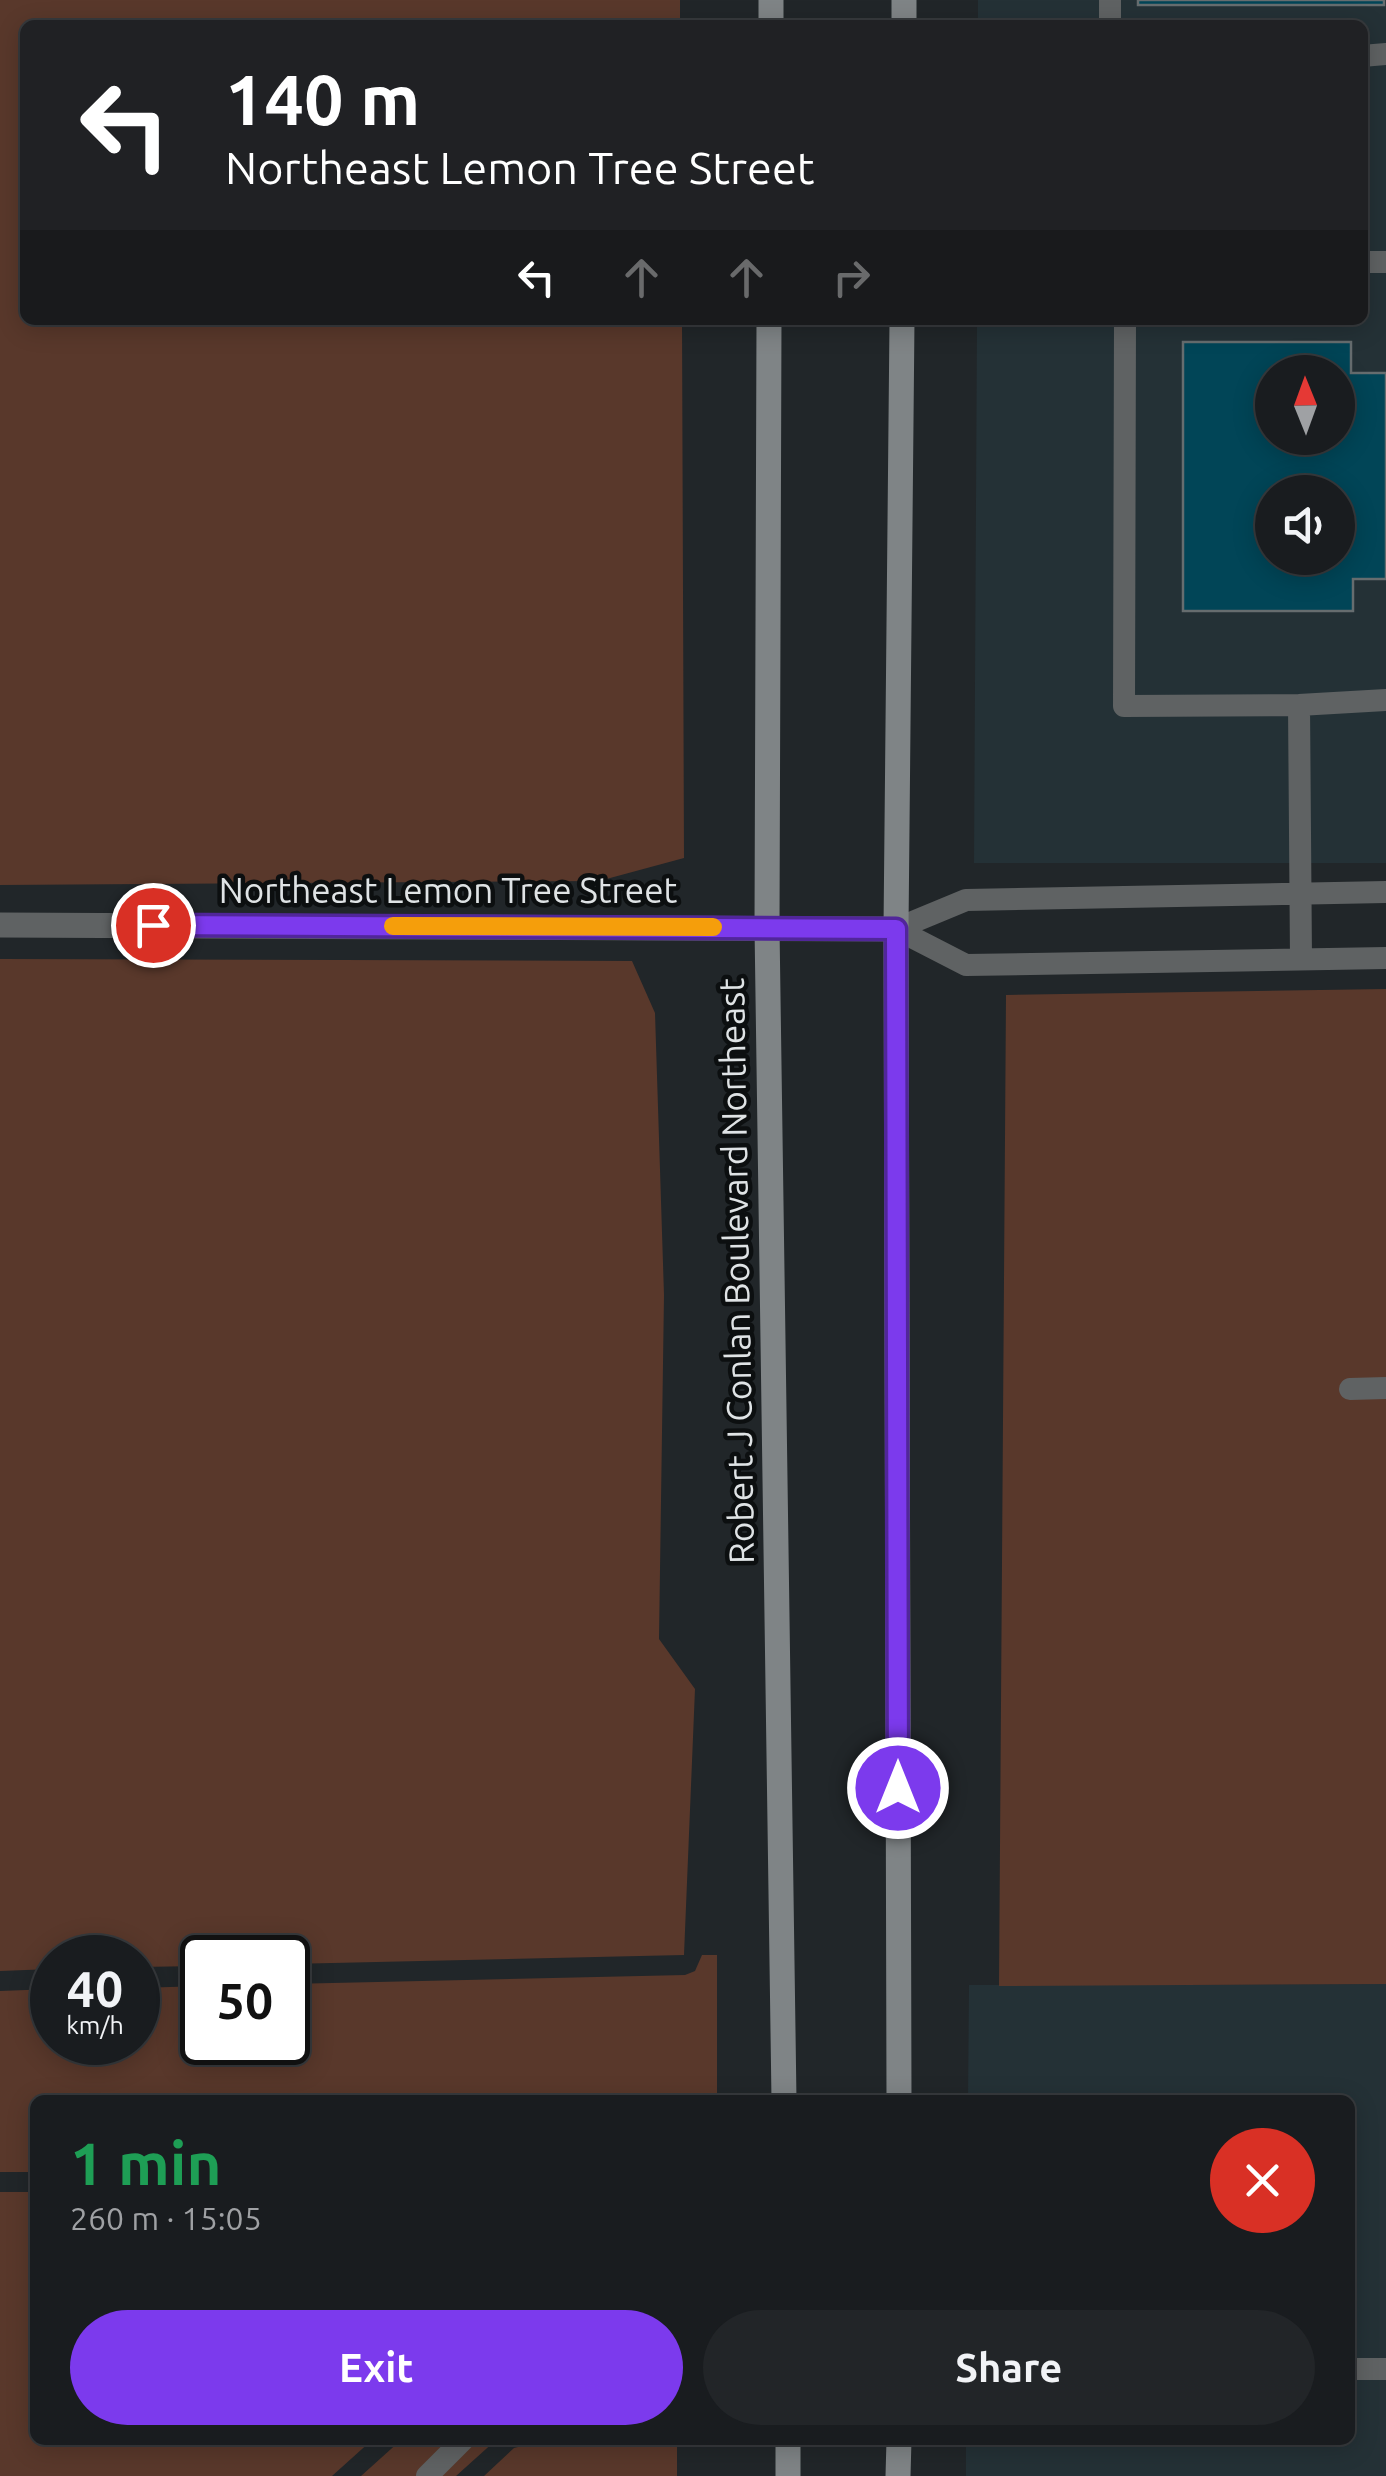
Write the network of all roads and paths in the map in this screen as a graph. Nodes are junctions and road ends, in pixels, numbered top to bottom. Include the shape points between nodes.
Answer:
1 (770, 325) edge
2 (902, 325) edge
3 (1125, 325) edge
4 (1386, 700) edge
5 (1299, 706) junction
6 (1386, 892) edge
7 (1299, 894) junction
8 (0, 925) edge
9 (767, 928) junction
10 (896, 929) junction
11 (1386, 958) edge
12 (1301, 959) junction
13 (1386, 1388) edge
14 (1350, 1389) dead end
15 (784, 2095) edge
16 (899, 2095) edge
17 (1355, 2369) edge
18 (1386, 2369) edge
19 (458, 2445) edge
20 (788, 2445) edge
21 (899, 2445) edge
22 (427, 2476) edge
23 (788, 2476) edge
24 (898, 2476) edge

1 - 9 main road, Robert J Conlan Boulevard Northeast
2 - 10 main road
3 - 5 lane via 1124,706
4 - 5 lane
5 - 7 lane
6 - 7 lane
7 - 10 lane via 966,900
7 - 12 lane
8 - 9 street, Northeast Lemon Tree Street
9 - 10 street, Northeast Lemon Tree Street
9 - 15 main road, Robert J Conlan Boulevard Northeast
10 - 12 lane via 966,965
10 - 16 main road
11 - 12 lane
13 - 14 lane
17 - 18 lane
19 - 22 lane
20 - 23 main road
21 - 24 main road

